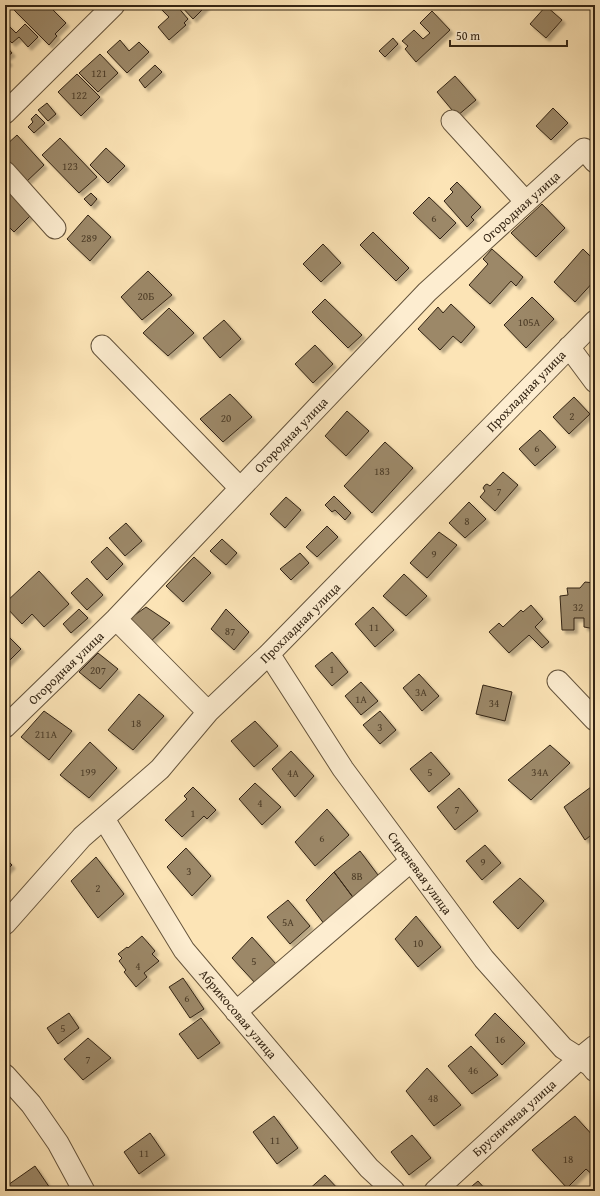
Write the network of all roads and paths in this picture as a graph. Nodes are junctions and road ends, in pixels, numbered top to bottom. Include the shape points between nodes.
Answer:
1 (114, 5) edge
2 (5, 113) edge
3 (452, 121) dead end
4 (589, 156) edge
5 (5, 172) edge
6 (526, 202) junction
7 (55, 228) dead end
8 (595, 321) edge
9 (102, 346) dead end
10 (570, 347) junction
11 (595, 382) edge
12 (240, 488) junction
13 (116, 619) junction
14 (269, 654) junction
15 (558, 681) dead end
16 (208, 712) junction
17 (595, 720) edge
18 (5, 727) edge
19 (104, 819) junction
20 (411, 861) junction
21 (5, 924) edge
22 (236, 1012) junction
23 (590, 1059) edge
24 (5, 1075) edge
25 (84, 1191) edge
26 (394, 1191) edge
27 (435, 1191) edge

1 - 2 street
3 - 6 street
4 - 6 street, Огородная улица
5 - 7 street
6 - 12 street, Огородная улица via 427,292
8 - 10 street, Прохладная улица
9 - 12 street
10 - 11 street
10 - 14 street, Прохладная улица
12 - 13 street, Огородная улица
13 - 16 street
13 - 18 street, Огородная улица
14 - 16 street, Прохладная улица
14 - 20 street, Сиреневая улица via 343,768
15 - 17 street
16 - 19 street, Прохладная улица via 160,769
19 - 21 street, Прохладная улица via 82,837
19 - 22 street, Абрикосовая улица via 184,950
20 - 22 street
20 - 23 street, Сиреневая улица via 484,959 563,1048
22 - 26 street, Абрикосовая улица via 369,1168
23 - 27 street, Брусничная улица
24 - 25 street via 58,1143

